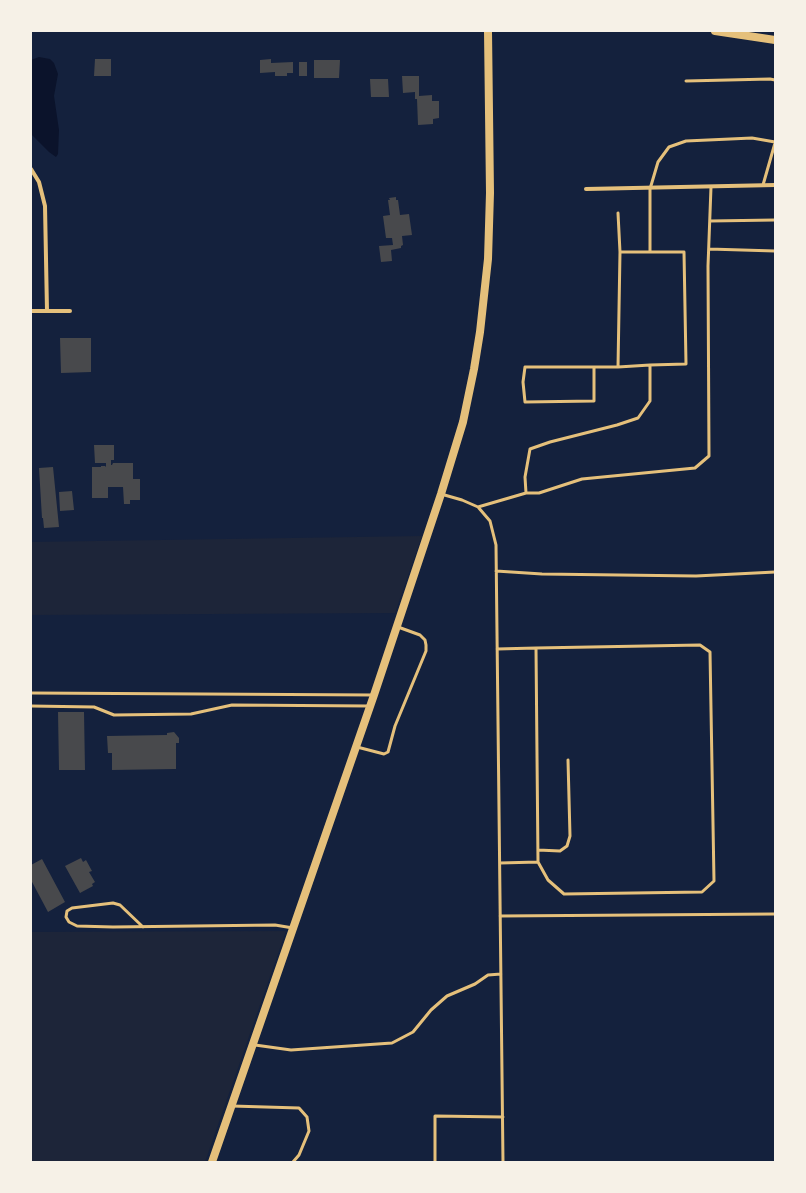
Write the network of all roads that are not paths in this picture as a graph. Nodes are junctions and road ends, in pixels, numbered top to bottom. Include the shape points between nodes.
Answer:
1 (488, 31) edge
2 (715, 31) edge
3 (775, 40) edge
4 (775, 80) edge
5 (686, 81) dead end
6 (775, 143) edge
7 (31, 169) edge
8 (764, 185) junction
9 (775, 185) edge
10 (711, 187) junction
11 (650, 188) junction
12 (586, 189) dead end
13 (618, 213) dead end
14 (775, 220) edge
15 (710, 221) junction
16 (709, 249) junction
17 (775, 251) edge
18 (620, 252) junction
19 (650, 252) junction
20 (31, 311) edge
21 (47, 311) junction
22 (70, 311) dead end
23 (650, 365) junction
24 (594, 367) junction
25 (618, 367) junction
26 (526, 493) junction
27 (441, 494) junction
28 (478, 507) junction
29 (496, 571) junction
30 (775, 572) edge
31 (396, 626) junction
32 (536, 648) junction
33 (497, 649) junction
34 (31, 693) edge
35 (374, 695) junction
36 (31, 706) edge
37 (370, 706) junction
38 (355, 747) junction
39 (568, 760) dead end
40 (538, 850) junction
41 (538, 862) junction
42 (500, 863) junction
43 (775, 914) edge
44 (500, 916) junction
45 (143, 927) junction
46 (293, 928) junction
47 (501, 974) junction
48 (253, 1044) junction
49 (232, 1106) junction
50 (503, 1117) junction
51 (212, 1162) edge
52 (293, 1162) edge
53 (435, 1162) edge
54 (503, 1162) edge

1 - 27 main road via 490,193 487,265 471,388
2 - 3 main road
4 - 5 lane
6 - 8 lane
6 - 11 lane via 752,138 686,141 670,147 658,162
7 - 21 street via 39,182 46,210
8 - 9 street
8 - 10 street
10 - 11 street
10 - 15 lane
11 - 12 street
11 - 19 lane
13 - 18 lane
14 - 15 lane
15 - 16 lane
16 - 17 lane
16 - 26 lane via 710,456 695,468 582,479 539,493
18 - 19 lane
18 - 25 lane
19 - 23 lane via 684,252 686,364
20 - 21 street
21 - 22 street
23 - 25 lane
23 - 26 lane via 650,401 638,418 530,449 525,477
24 - 24 lane via 525,367 525,402 594,401
24 - 25 lane
26 - 28 lane
27 - 28 lane
27 - 31 main road
28 - 29 lane via 490,521 496,545
29 - 30 lane via 696,576
29 - 33 lane
31 - 35 main road
31 - 38 lane via 420,635 425,640 426,651 395,726 388,752 384,754
32 - 33 lane
32 - 40 lane
32 - 41 lane via 700,645 710,652 714,881 702,892 564,894 548,880
33 - 42 lane
34 - 35 lane
35 - 37 main road
36 - 37 lane via 94,707 114,715 191,714 232,705
37 - 38 main road
38 - 46 main road
39 - 40 lane via 570,836 567,846 560,851
40 - 41 lane
41 - 42 lane
42 - 44 lane
43 - 44 lane
44 - 47 lane
45 - 45 lane via 77,926 69,922 66,917 67,911 72,908 113,903 120,905
45 - 46 lane via 275,925
46 - 48 main road
47 - 48 lane via 488,975 475,984 447,996 431,1010 414,1032 392,1043 291,1050
47 - 50 lane
48 - 49 main road
49 - 51 main road
49 - 52 lane via 299,1108 307,1117 309,1131 299,1155
50 - 53 lane via 436,1116
50 - 54 lane

